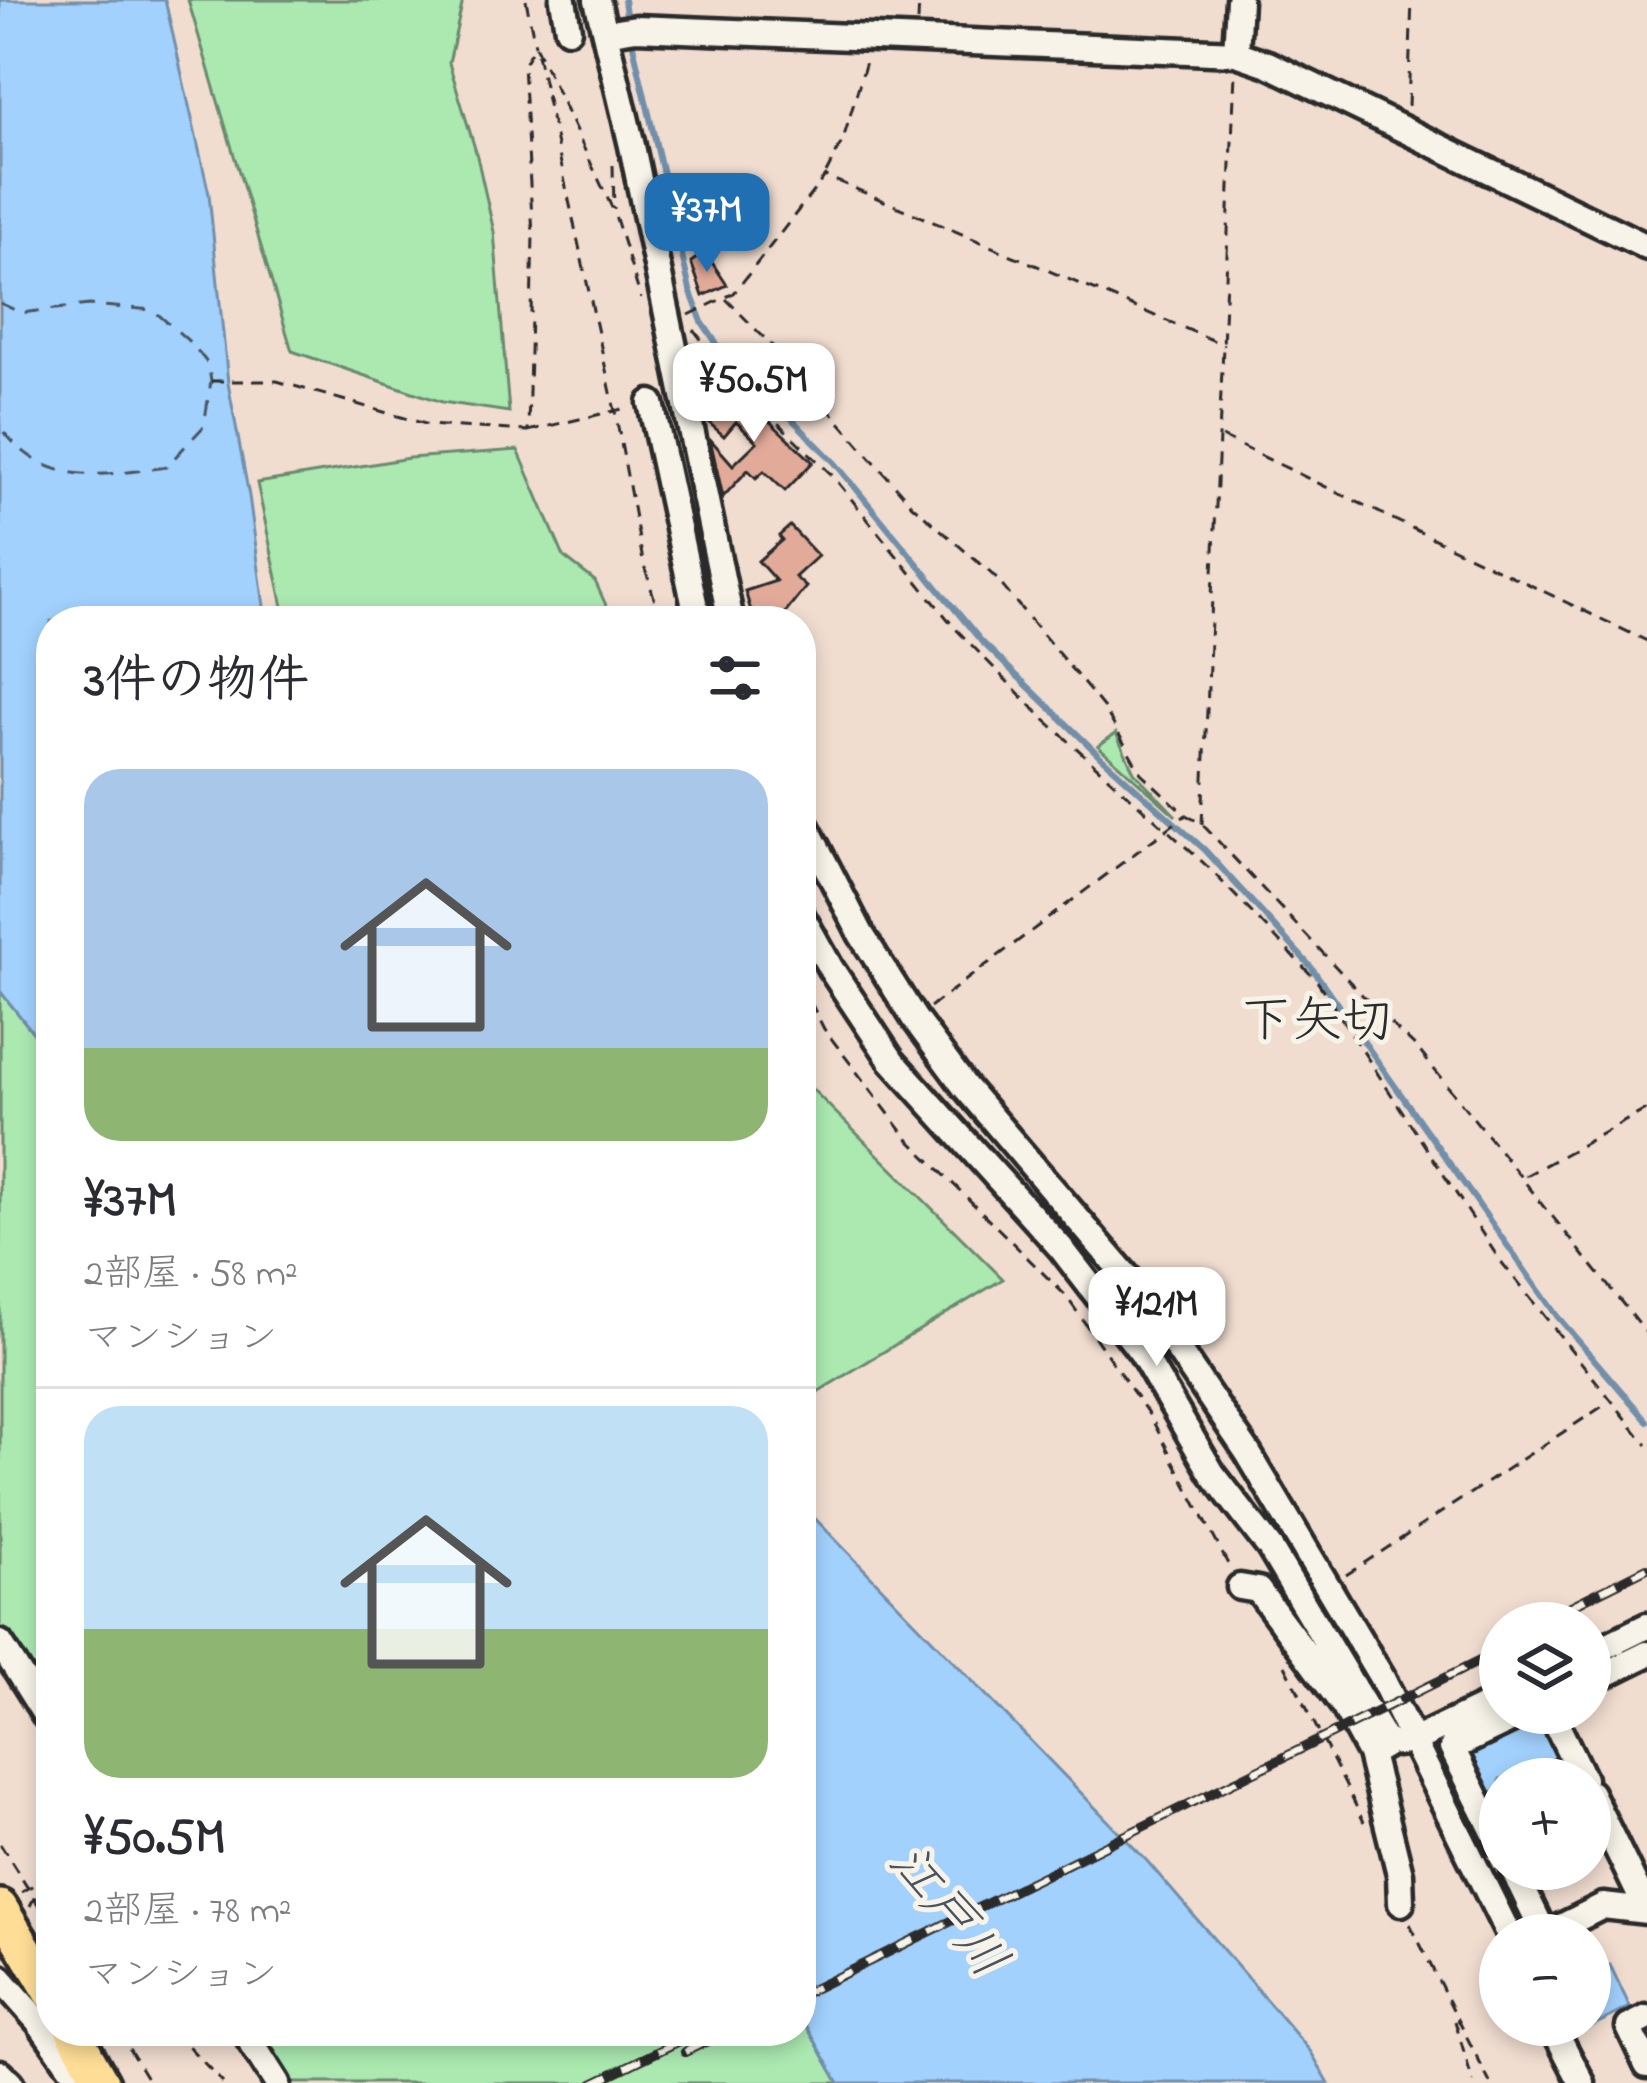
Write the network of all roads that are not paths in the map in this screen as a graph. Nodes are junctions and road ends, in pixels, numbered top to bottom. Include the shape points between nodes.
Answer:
1 (563, 0) edge
2 (597, 0) edge
3 (1239, 0) edge
4 (568, 29) dead end
5 (605, 33) junction
6 (1236, 53) junction
7 (1647, 247) edge
8 (651, 403) dead end
9 (695, 606) edge
10 (728, 606) edge
11 (816, 846) edge
12 (816, 942) edge
13 (1240, 1587) road end
14 (1647, 1626) edge
15 (0, 1643) edge
16 (1611, 1644) edge
17 (1647, 1654) edge
18 (1611, 1672) edge
19 (36, 1700) edge
20 (1479, 1709) edge
21 (1481, 1734) edge
22 (1413, 1741) junction
23 (1378, 1749) junction
24 (1479, 1787) edge
25 (1611, 1856) edge
26 (1523, 1890) edge
27 (16, 1896) edge
28 (1401, 1903) road end
29 (1647, 1910) edge
30 (1499, 1914) edge
31 (36, 1951) edge
32 (0, 1978) edge
33 (1647, 2018) edge
34 (36, 2019) edge
35 (56, 2046) edge
36 (82, 2046) edge
37 (254, 2046) edge
38 (1563, 2046) edge
39 (1647, 2065) edge
40 (0, 2073) edge
41 (10, 2083) edge
42 (82, 2083) edge
43 (102, 2083) edge
44 (277, 2083) edge
45 (1582, 2083) edge

1 - 4 street
2 - 5 street
3 - 6 street
5 - 6 street
5 - 10 street
6 - 7 street
8 - 9 street
11 - 22 street via 914,1018 1160,1319 1330,1586
12 - 23 street via 892,1061 1061,1248 1142,1353 1213,1473 1270,1548
13 - 23 street via 1258,1590
14 - 16 street
15 - 19 street
17 - 18 street
20 - 22 street
21 - 24 street via 1452,1748
22 - 23 street
22 - 30 street
23 - 28 street
25 - 29 street
26 - 29 street via 1545,1935 1604,1906
27 - 31 main road
32 - 34 street
33 - 39 street via 1629,2026
35 - 42 street
36 - 43 main road
37 - 44 street
38 - 45 street
40 - 41 street

